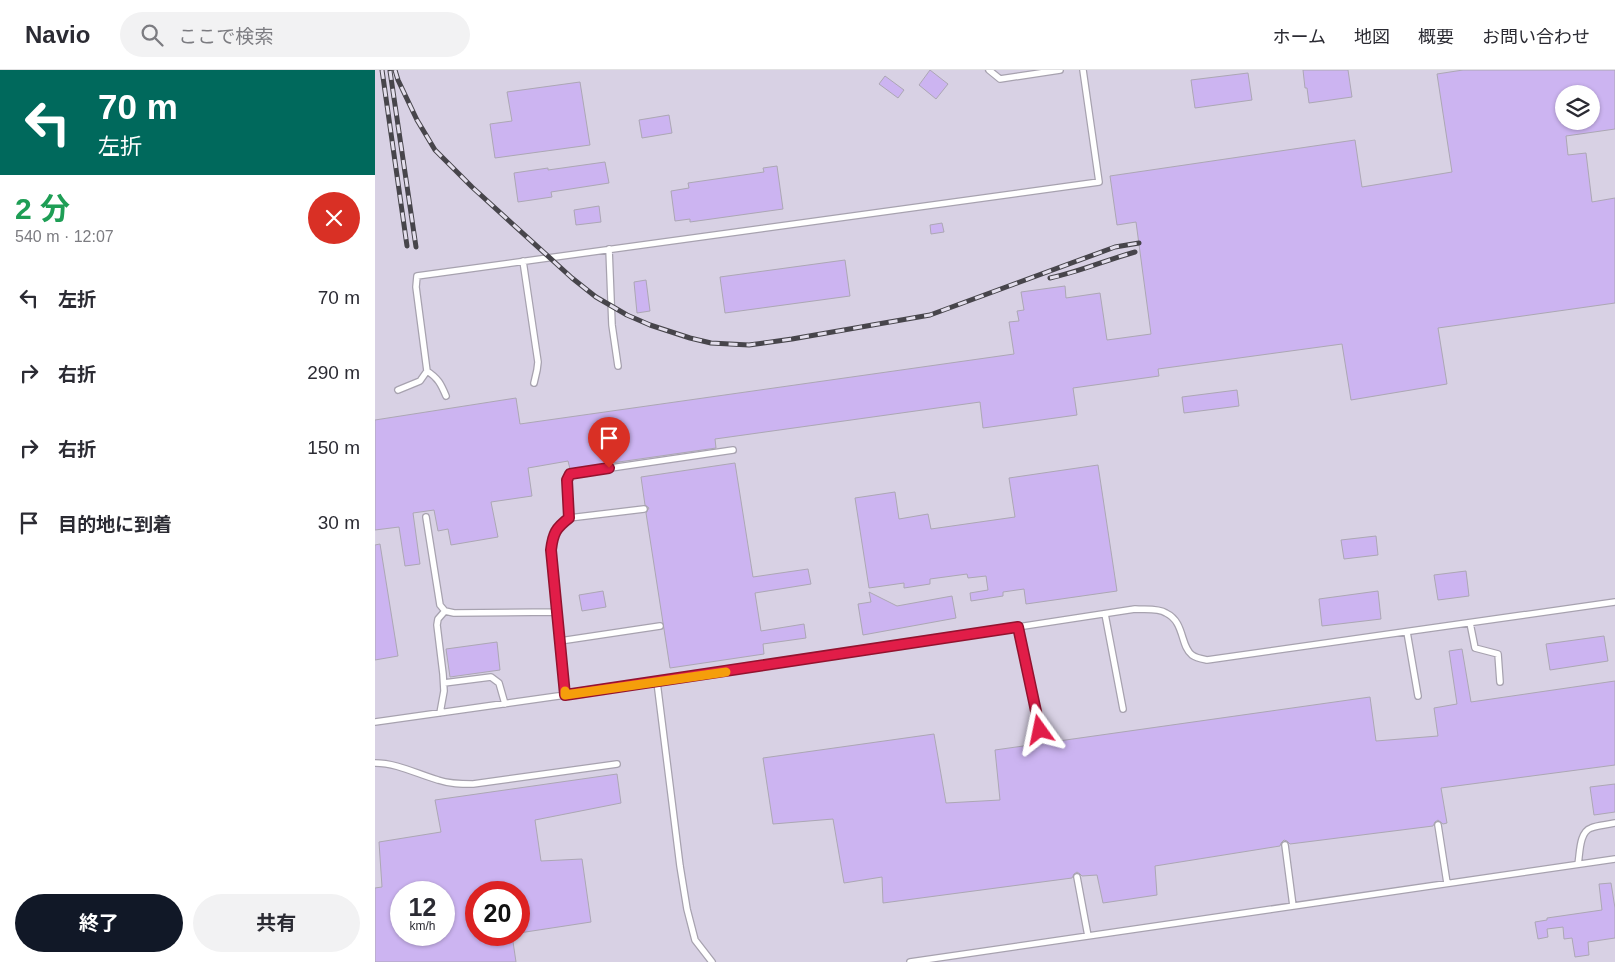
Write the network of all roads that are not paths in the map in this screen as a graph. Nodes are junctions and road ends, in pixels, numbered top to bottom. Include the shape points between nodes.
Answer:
1 (989, 70) edge
2 (1060, 70) edge
3 (1083, 70) edge
4 (609, 250) junction
5 (523, 261) junction
6 (618, 366) dead end
7 (427, 371) junction
8 (534, 383) dead end
9 (398, 390) dead end
10 (446, 396) dead end
11 (733, 450) dead end
12 (643, 509) dead end
13 (426, 517) dead end
14 (569, 518) junction
15 (1615, 602) edge
16 (445, 611) junction
17 (557, 612) junction
18 (1105, 614) junction
19 (1470, 623) junction
20 (660, 626) dead end
21 (1018, 627) junction
22 (1407, 632) junction
23 (560, 641) junction
24 (657, 682) junction
25 (1500, 682) dead end
26 (443, 683) junction
27 (565, 695) junction
28 (1418, 696) dead end
29 (505, 704) junction
30 (1123, 709) dead end
31 (439, 713) junction
32 (375, 722) edge
33 (1040, 730) dead end
34 (375, 763) edge
35 (617, 764) dead end
36 (1615, 823) edge
37 (1438, 825) dead end
38 (1285, 845) dead end
39 (1615, 859) edge
40 (1578, 864) junction
41 (1077, 877) dead end
42 (1447, 884) junction
43 (1293, 906) junction
44 (1088, 936) junction
45 (955, 955) junction
46 (712, 962) edge
47 (910, 962) edge
48 (956, 962) edge

1 - 2 lane via 1000,79
3 - 4 lane via 1099,182
4 - 5 lane
4 - 6 lane via 612,325
5 - 7 lane via 417,276
5 - 8 lane via 538,362
7 - 9 lane via 420,381
7 - 10 lane via 436,376
11 - 14 lane via 570,474 567,480
12 - 14 lane
13 - 16 lane via 440,605
14 - 17 lane via 555,532 551,550
15 - 19 lane
16 - 17 lane
16 - 26 lane via 437,625
17 - 23 lane
18 - 21 lane
18 - 22 lane via 1135,609 1167,613 1178,623 1189,652 1194,657 1207,660
18 - 30 lane
19 - 22 lane
19 - 25 lane via 1475,648 1498,654
20 - 23 lane
21 - 24 lane
21 - 33 lane
22 - 28 lane
23 - 27 lane
24 - 27 lane
24 - 46 lane via 687,909 695,940
26 - 29 lane via 491,677 499,683
26 - 31 lane
27 - 29 lane
29 - 31 lane
31 - 32 lane
34 - 35 lane via 388,763 453,784
36 - 40 lane via 1590,828 1586,832
37 - 42 lane
38 - 43 lane
39 - 40 lane
40 - 42 lane
41 - 44 lane
42 - 43 lane
43 - 44 lane
44 - 45 lane
45 - 47 lane
45 - 48 lane

